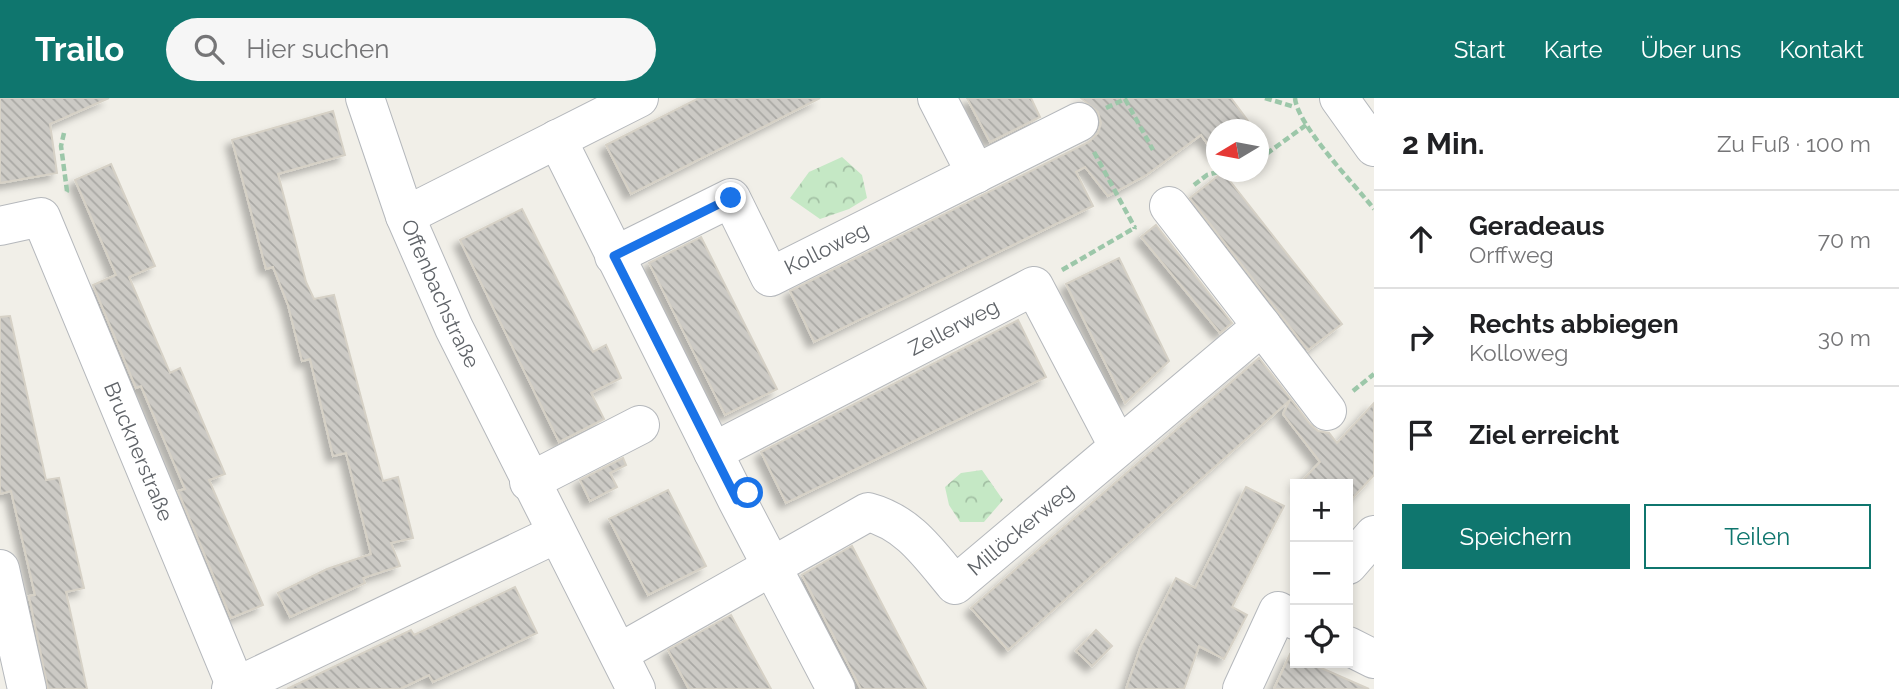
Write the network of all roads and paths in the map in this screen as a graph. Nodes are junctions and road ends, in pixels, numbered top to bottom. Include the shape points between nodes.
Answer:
1 (365, 98) edge
2 (639, 98) edge
3 (1124, 98) edge
4 (1265, 98) edge
5 (1283, 98) edge
6 (1295, 98) edge
7 (1339, 98) edge
8 (1287, 104) junction
9 (1296, 107) junction
10 (937, 112) edge
11 (1079, 122) junction
12 (1306, 125) junction
13 (64, 133) dead end
14 (557, 139) junction
15 (1374, 147) edge
16 (1153, 150) dead end
17 (1269, 152) edge
18 (976, 174) junction
19 (1206, 176) edge
20 (1169, 206) junction
21 (1374, 209) edge
22 (405, 216) junction
23 (41, 217) junction
24 (0, 226) edge
25 (1135, 228) junction
26 (614, 256) junction
27 (1034, 286) junction
28 (1262, 326) junction
29 (1327, 411) dead end
30 (640, 425) dead end
31 (1118, 446) junction
32 (713, 452) junction
33 (529, 482) junction
34 (556, 534) junction
35 (1374, 535) edge
36 (1353, 559) edge
37 (771, 565) junction
38 (0, 569) edge
39 (1287, 615) edge
40 (1353, 648) edge
41 (619, 653) junction
42 (1374, 659) edge
43 (233, 688) edge
44 (27, 689) edge
45 (635, 689) edge
46 (836, 689) edge
47 (1242, 689) edge

1 - 22 street, Offenbachstraße
2 - 14 street
3 - 11 path
3 - 16 path
4 - 8 path
5 - 8 path
6 - 9 path
7 - 15 street
8 - 9 path
9 - 12 path
10 - 18 street
11 - 18 street, Kolloweg
11 - 25 path
12 - 17 path
12 - 21 path
13 - 23 path via 61,146 67,191
14 - 22 street
14 - 26 street via 591,199
18 - 26 street, Kolloweg via 772,283 745,216 731,198
19 - 20 path
20 - 25 path
20 - 28 street
22 - 33 street, Offenbachstraße
23 - 24 street
23 - 43 street, Brucknerstraße
25 - 27 path
26 - 32 street
27 - 31 street via 1093,416
27 - 32 street, Zellerweg
28 - 29 street
28 - 31 street, Millöckerweg
30 - 33 street
31 - 37 street, Millöckerweg via 955,585 919,531 868,512
32 - 37 street
33 - 34 street, Offenbachstraße
34 - 41 street, Offenbachstraße
34 - 43 street
35 - 36 street
37 - 41 street, Millöckerweg
37 - 46 street
38 - 44 street
39 - 47 street
40 - 42 street
41 - 45 street, Offenbachstraße

